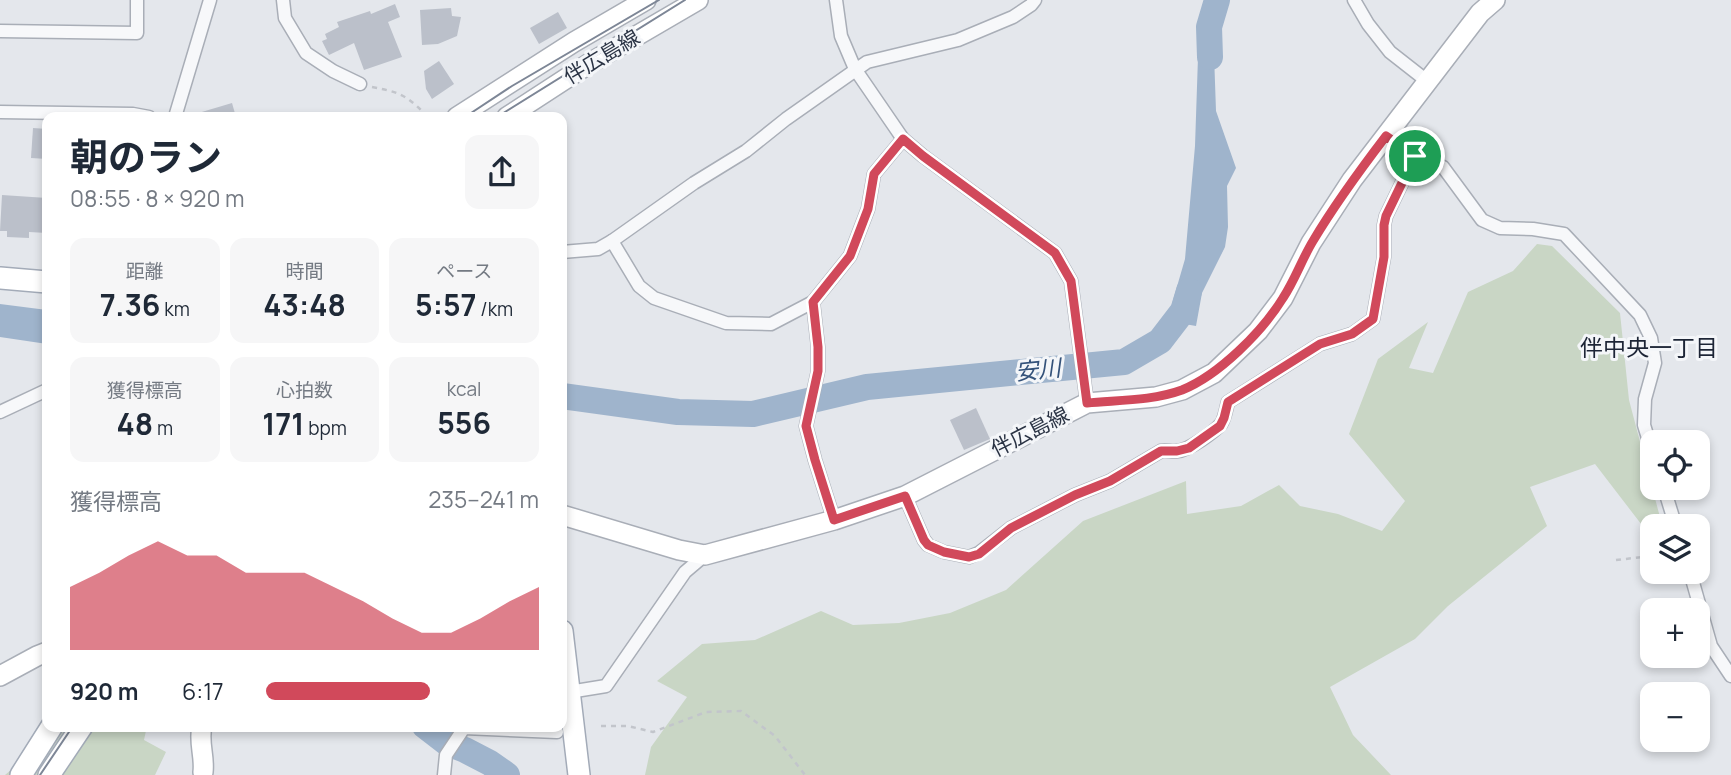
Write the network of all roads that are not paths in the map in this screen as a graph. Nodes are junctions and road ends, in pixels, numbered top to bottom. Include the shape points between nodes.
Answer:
1 (137, 0) edge
2 (210, 0) edge
3 (283, 0) edge
4 (646, 0) edge
5 (698, 0) edge
6 (836, 0) edge
7 (1035, 0) edge
8 (1354, 0) edge
9 (1495, 0) edge
10 (0, 31) edge
11 (574, 42) junction
12 (590, 63) junction
13 (855, 69) junction
14 (1427, 80) junction
15 (360, 85) road end
16 (0, 112) edge
17 (176, 112) edge
18 (465, 112) edge
19 (515, 112) edge
20 (42, 113) edge
21 (1386, 136) junction
22 (903, 139) junction
23 (1415, 156) junction
24 (612, 241) junction
25 (567, 252) edge
26 (0, 278) edge
27 (42, 282) edge
28 (813, 302) junction
29 (42, 392) edge
30 (1086, 397) junction
31 (0, 411) edge
32 (1646, 430) edge
33 (905, 496) junction
34 (567, 516) edge
35 (834, 520) junction
36 (705, 555) junction
37 (1693, 584) edge
38 (42, 654) edge
39 (0, 676) edge
40 (1731, 676) edge
41 (567, 692) edge
42 (567, 698) edge
43 (48, 732) edge
44 (78, 732) edge
45 (201, 732) edge
46 (461, 732) edge
47 (203, 774) edge
48 (21, 775) edge
49 (49, 775) edge
50 (444, 775) edge
51 (579, 775) edge

1 - 10 street via 137,33
2 - 17 street
3 - 15 street via 285,18 306,52
4 - 11 main road, 伴広島線
5 - 12 main road, 伴広島線
6 - 13 street via 841,36
7 - 13 street via 1013,17 958,40
8 - 14 street via 1390,52
9 - 14 main road, 伴広島線
11 - 12 main road
11 - 18 main road, 伴広島線
12 - 19 main road, 伴広島線
13 - 22 street
13 - 24 street via 746,151
14 - 21 main road, 伴広島線
16 - 20 street
21 - 23 street
21 - 30 main road, 伴広島線 via 1318,233 1283,298 1258,331 1214,373 1156,397
22 - 28 street via 874,174 868,209 850,256
22 - 30 street via 1055,253 1071,281
23 - 32 street via 1443,167 1482,220 1500,228 1564,234 1640,315 1651,338 1655,363 1645,400
23 - 33 street via 1386,216 1373,319 1352,334 1320,344 1228,402 1220,426 1189,448 1161,451 1011,528 969,557 928,545
24 - 25 street via 598,249
24 - 28 street via 639,286 654,298 726,323 771,324
26 - 27 main road
28 - 35 street via 818,371 806,426
29 - 31 street
30 - 33 main road, 伴広島線
33 - 35 main road, 伴広島線
34 - 36 main road, 伴広島線
35 - 36 main road, 伴広島線
36 - 41 street via 685,572 606,685
37 - 40 street via 1711,646
38 - 39 main road
42 - 51 main road
43 - 48 main road
44 - 49 main road
45 - 47 main road
46 - 50 street via 446,755

